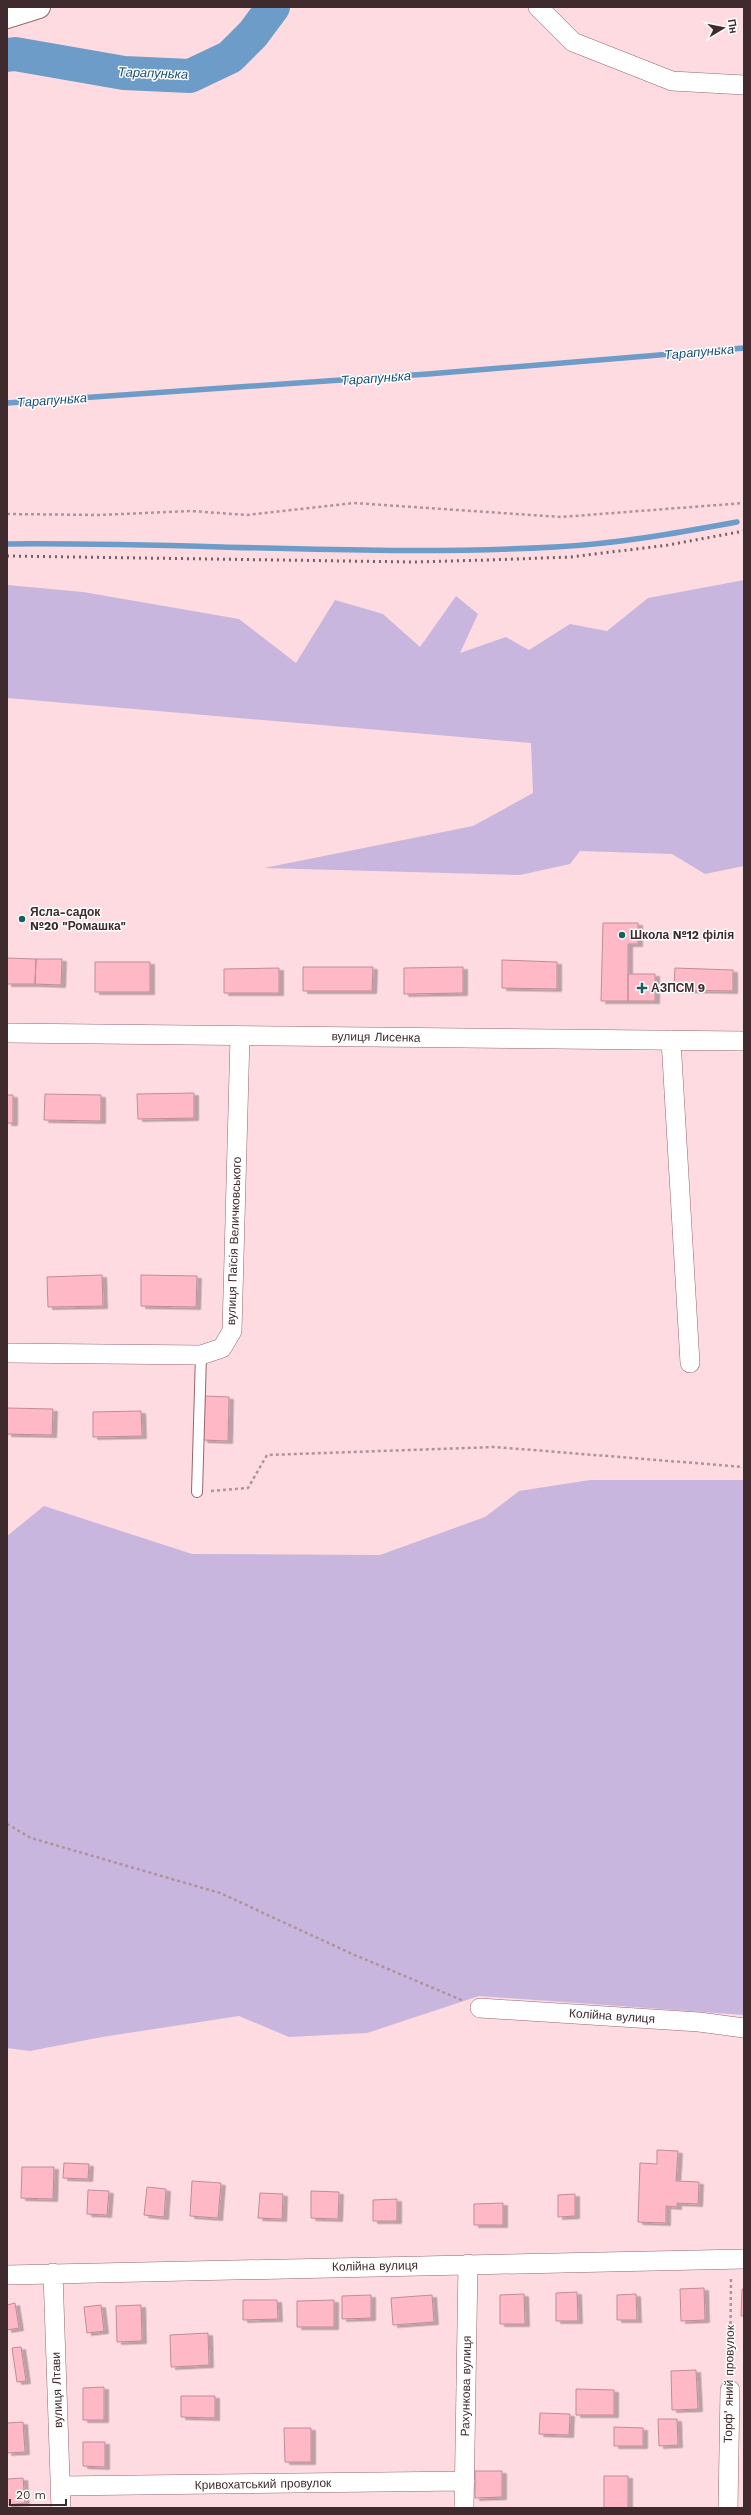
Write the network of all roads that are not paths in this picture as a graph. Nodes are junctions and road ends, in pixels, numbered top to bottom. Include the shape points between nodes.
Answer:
1 (39, 7) edge
2 (538, 7) edge
3 (7, 17) edge
4 (744, 85) edge
5 (7, 1033) edge
6 (240, 1036) junction
7 (671, 1040) junction
8 (744, 1041) edge
9 (7, 1353) edge
10 (201, 1355) junction
11 (690, 1363) dead end
12 (196, 1492) road end
13 (480, 2008) road end
14 (744, 2028) edge
15 (737, 2259) edge
16 (468, 2264) junction
17 (53, 2273) junction
18 (7, 2275) edge
19 (730, 2390) road end
20 (465, 2481) junction
21 (60, 2486) junction
22 (61, 2508) edge
23 (464, 2508) edge
24 (728, 2508) edge

1 - 3 street
2 - 4 street via 573,42 672,81
5 - 6 street, вулиця Лисенка
6 - 7 street, вулиця Лисенка
6 - 10 street, вулиця Паїсія Величковського via 232,1331 222,1348
7 - 8 street, вулиця Лисенка
7 - 11 street
9 - 10 street, вулиця Паїсія Величковського
10 - 12 lane
13 - 14 street, Колійна вулиця via 699,2022
15 - 16 street, Колійна вулиця
16 - 17 street, Колійна вулиця
16 - 20 street, Рахункова вулиця
17 - 18 street, Колійна вулиця
17 - 21 street, вулиця Лтави
19 - 24 street, Торфʼяний провулок
20 - 21 street, Кривохатський провулок
20 - 23 street, Рахункова вулиця
21 - 22 street, вулиця Лтави

